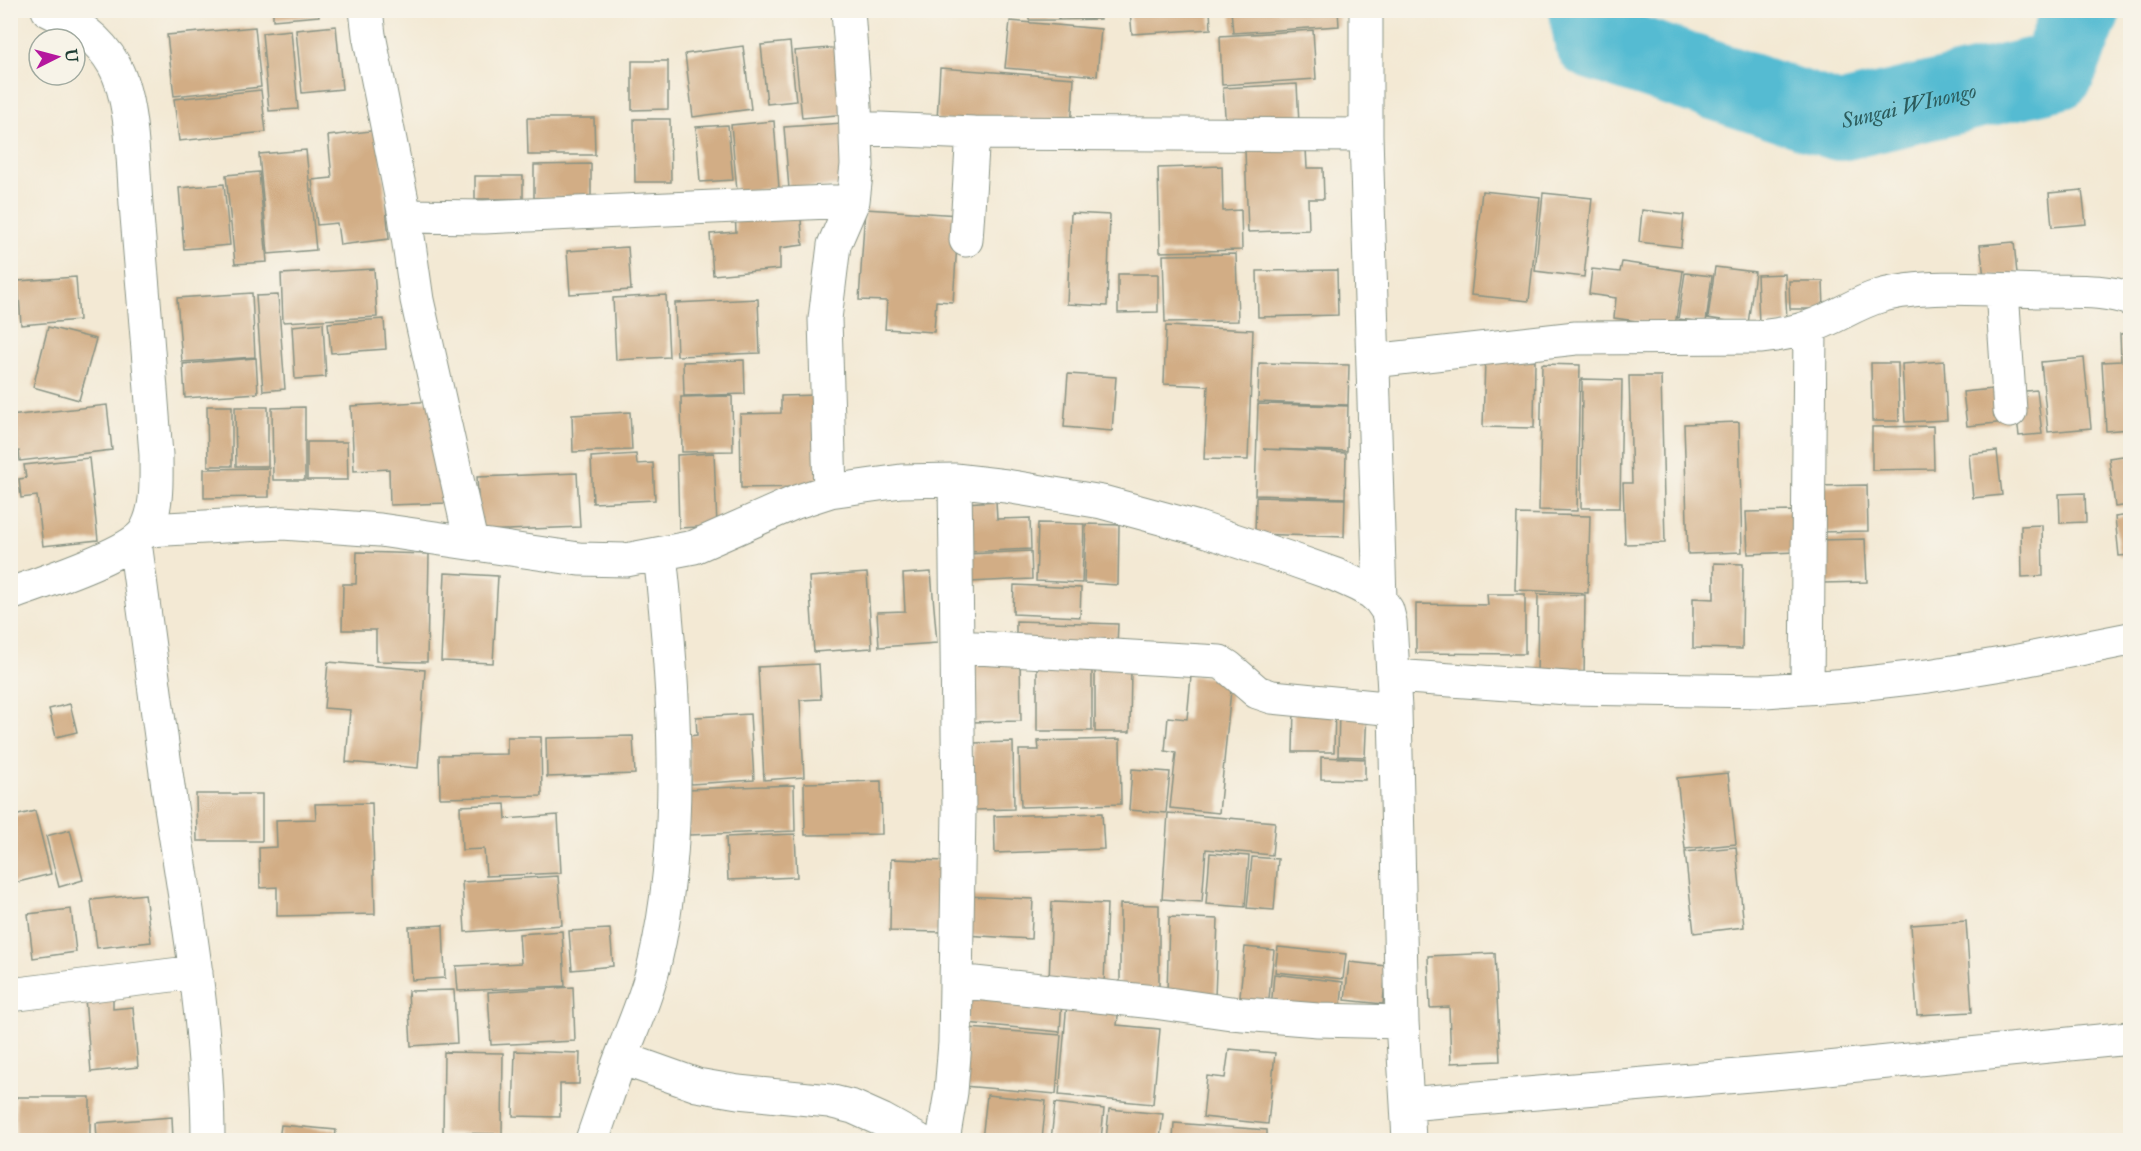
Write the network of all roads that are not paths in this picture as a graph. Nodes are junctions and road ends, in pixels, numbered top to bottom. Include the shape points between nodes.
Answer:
1 (366, 10) edge
2 (848, 10) edge
3 (1366, 10) edge
4 (59, 16) edge
5 (856, 128) junction
6 (973, 133) junction
7 (1366, 135) junction
8 (853, 201) junction
9 (405, 216) junction
10 (966, 240) dead end
11 (2126, 289) edge
12 (2002, 290) junction
13 (1810, 327) junction
14 (1373, 361) junction
15 (2010, 411) dead end
16 (955, 480) junction
17 (830, 491) junction
18 (141, 536) junction
19 (471, 542) junction
20 (660, 554) junction
21 (10, 594) edge
22 (1380, 600) junction
23 (2130, 639) edge
24 (958, 647) junction
25 (1394, 676) junction
26 (1807, 688) junction
27 (1395, 709) junction
28 (196, 972) junction
29 (956, 981) junction
30 (10, 995) edge
31 (1402, 1022) junction
32 (2130, 1038) edge
33 (621, 1058) junction
34 (1407, 1104) junction
35 (207, 1140) edge
36 (592, 1140) edge
37 (918, 1140) edge
38 (943, 1140) edge
39 (1409, 1140) edge

1 - 9 street
2 - 5 street
3 - 7 street
4 - 18 street via 89,34 103,49 122,86 128,114 156,455 153,510
5 - 6 street
5 - 8 street
6 - 7 street
6 - 10 street
7 - 14 street
8 - 9 street via 484,217
8 - 17 street via 834,245 825,319
9 - 19 street via 417,300
11 - 12 street
12 - 13 street via 1951,289 1881,296
12 - 15 street
13 - 14 street via 1760,337 1576,338
13 - 26 street
14 - 22 street
16 - 17 street via 901,481
16 - 22 street via 1102,502 1150,514 1336,575
16 - 24 street
17 - 20 street via 694,547
18 - 19 street via 283,523
18 - 21 street via 114,553
18 - 28 street via 165,763
19 - 20 street via 579,559 626,560
20 - 33 street via 672,694 670,863 655,963
22 - 25 street via 1390,622
23 - 26 street via 1928,676
24 - 27 street via 1220,662 1257,692 1272,697
24 - 29 street
25 - 26 street via 1568,688
25 - 27 street
27 - 31 street
28 - 30 street
28 - 35 street
29 - 31 street via 1242,1014
29 - 38 street via 955,1052
31 - 34 street
32 - 34 street
33 - 36 street
33 - 37 street via 697,1085 853,1107
34 - 39 street

